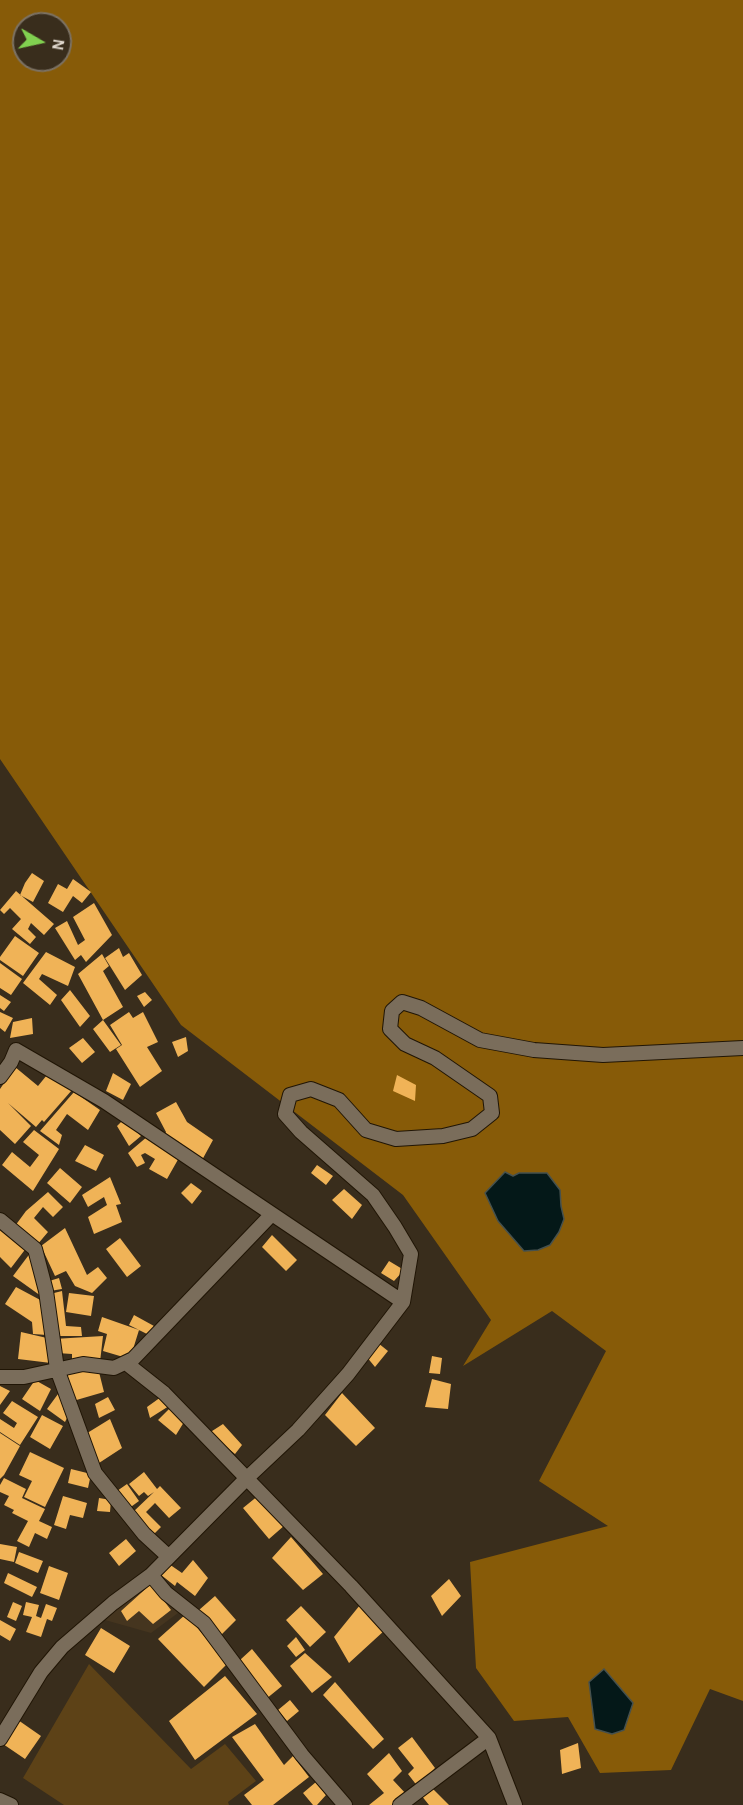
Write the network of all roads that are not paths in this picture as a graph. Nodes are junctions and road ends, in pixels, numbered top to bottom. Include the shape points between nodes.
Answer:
1 (743, 1048) edge
2 (5, 1057) edge
3 (0, 1077) edge
4 (272, 1214) junction
5 (0, 1220) edge
6 (403, 1302) junction
7 (126, 1363) junction
8 (57, 1370) junction
9 (0, 1377) edge
10 (246, 1479) junction
11 (169, 1557) junction
12 (151, 1575) junction
13 (489, 1738) junction
14 (0, 1739) edge
15 (0, 1800) edge
16 (11, 1805) edge
17 (345, 1805) edge
18 (400, 1805) edge
19 (515, 1805) edge

1 - 6 street via 603,1055 534,1050 480,1040 402,1002 392,1011 390,1029 405,1044 435,1058 490,1096 492,1113 472,1129 442,1136 396,1139 366,1130 339,1100 311,1089 290,1095 285,1114 373,1195 395,1227 411,1254
2 - 3 street
2 - 4 street via 16,1050 74,1083
4 - 6 street
4 - 7 street
5 - 8 street via 35,1250 46,1291
6 - 10 street via 348,1374 298,1430
7 - 8 street via 114,1368 83,1364
7 - 10 street via 164,1393
8 - 9 street
8 - 11 street via 95,1473 144,1534
10 - 11 street
10 - 13 street via 351,1586
11 - 12 street
12 - 14 street via 62,1647 41,1672
12 - 17 street via 166,1593 204,1623 302,1755
13 - 18 street
13 - 19 street
15 - 16 street

